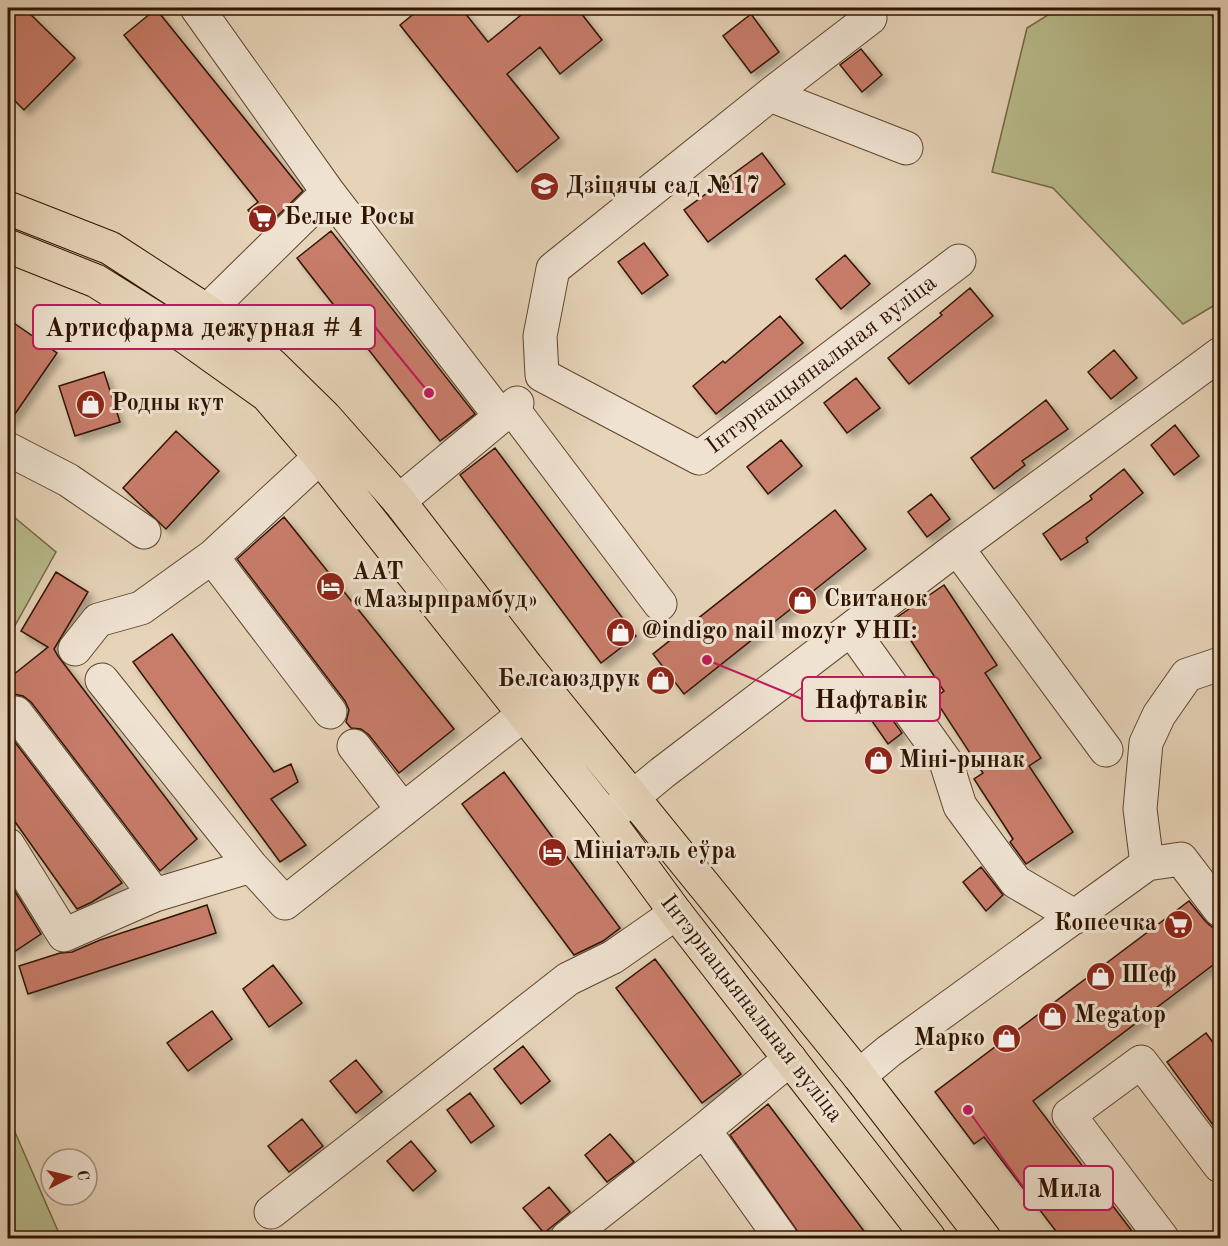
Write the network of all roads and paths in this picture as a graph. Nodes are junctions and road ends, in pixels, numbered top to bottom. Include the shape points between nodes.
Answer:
1 (197, 8) edge
2 (862, 8) edge
3 (770, 95) junction
4 (906, 148) dead end
5 (328, 192) junction
6 (8, 208) edge
7 (8, 246) edge
8 (959, 261) dead end
9 (207, 311) junction
10 (188, 338) junction
11 (1221, 354) edge
12 (542, 375) junction
13 (506, 413) junction
14 (8, 449) edge
15 (320, 457) junction
16 (399, 501) junction
17 (144, 531) dead end
18 (957, 548) junction
19 (212, 557) junction
20 (660, 604) dead end
21 (851, 629) junction
22 (75, 648) dead end
23 (1221, 664) edge
24 (102, 680) dead end
25 (330, 712) dead end
26 (16, 713) dead end
27 (523, 715) junction
28 (354, 746) dead end
29 (1106, 750) dead end
30 (633, 796) junction
31 (403, 810) junction
32 (606, 819) junction
33 (8, 845) edge
34 (1147, 864) junction
35 (251, 866) junction
36 (155, 895) junction
37 (1221, 910) edge
38 (676, 912) junction
39 (1076, 917) junction
40 (790, 1059) junction
41 (859, 1076) junction
42 (705, 1130) junction
43 (1221, 1166) edge
44 (271, 1212) dead end
45 (567, 1239) edge
46 (781, 1239) edge
47 (929, 1239) edge
48 (984, 1239) edge
49 (1162, 1239) edge

1 - 5 street
2 - 3 street via 870,18
3 - 4 street
3 - 12 street via 554,269 540,336
5 - 9 street
5 - 13 street
6 - 9 main road, Інтэрнацыянальная вуліца via 110,248
7 - 10 main road, Інтэрнацыянальная вуліца via 96,281
8 - 12 street, Інтэрнацыянальная вуліца via 699,458
9 - 10 street
9 - 16 main road, Інтэрнацыянальная вуліца via 273,366
10 - 15 main road, Інтэрнацыянальная вуліца via 267,395
11 - 18 street
12 - 13 street
13 - 16 street
13 - 20 street
14 - 17 street via 68,480
15 - 19 street
15 - 27 main road, Інтэрнацыянальная вуліца
16 - 30 main road, Інтэрнацыянальная вуліца
18 - 21 street
18 - 29 street
19 - 22 street via 141,608 98,620
19 - 25 street
21 - 30 street
21 - 39 street via 946,762 960,806 1016,882
23 - 34 street via 1187,675 1159,715 1146,743 1140,809
24 - 35 street
26 - 36 street
27 - 31 street
27 - 32 main road, Інтэрнацыянальная вуліца
28 - 31 street
30 - 32 street
30 - 41 main road, Інтэрнацыянальная вуліца
31 - 35 street via 285,903
32 - 38 main road, Інтэрнацыянальная вуліца
33 - 36 street via 64,935
34 - 37 street via 1181,859
34 - 39 street
35 - 36 street
38 - 40 main road, Інтэрнацыянальная вуліца
38 - 44 street via 613,957 568,979
39 - 41 street
40 - 42 street
40 - 47 main road, Інтэрнацыянальная вуліца
41 - 48 main road, Інтэрнацыянальная вуліца
42 - 45 street
42 - 46 street
43 - 49 street via 1141,1062 1069,1115

